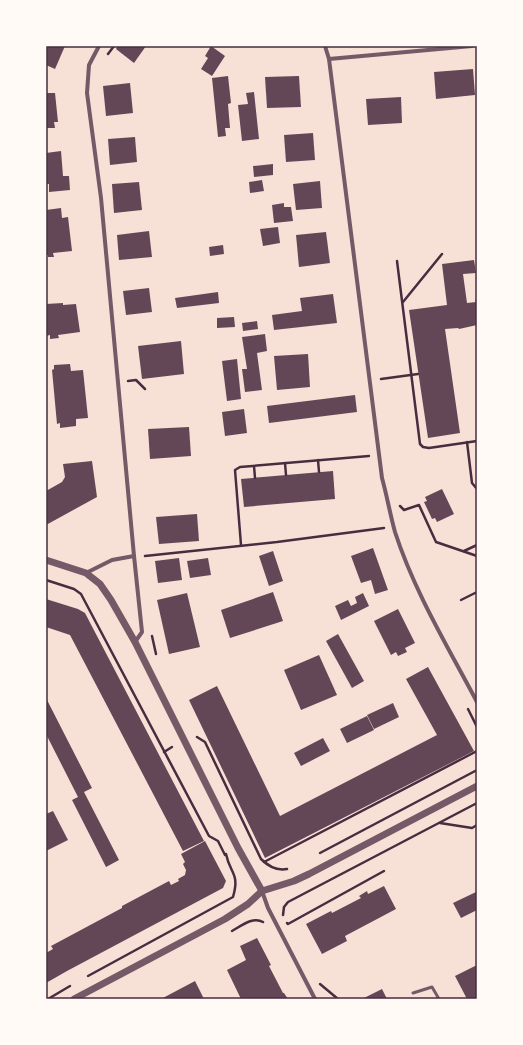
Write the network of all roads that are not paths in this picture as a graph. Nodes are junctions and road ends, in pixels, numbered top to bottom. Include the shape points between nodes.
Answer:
1 (99, 46) edge
2 (325, 46) edge
3 (472, 46) edge
4 (330, 59) junction
5 (134, 556) junction
6 (46, 560) edge
7 (86, 573) junction
8 (136, 642) junction
9 (477, 702) edge
10 (477, 786) edge
11 (262, 891) junction
12 (413, 993) dead end
13 (74, 999) edge
14 (315, 999) edge
15 (439, 999) edge

1 - 5 street via 89,65 87,93 101,198
2 - 4 street
3 - 4 street
4 - 9 street via 382,478 395,531 405,558 422,598
5 - 7 street via 112,560
5 - 8 street via 142,632
6 - 7 street
7 - 8 street via 100,584
8 - 11 street
10 - 11 street via 309,874
11 - 13 street via 225,919
11 - 14 street via 268,908
12 - 15 lane via 432,987

